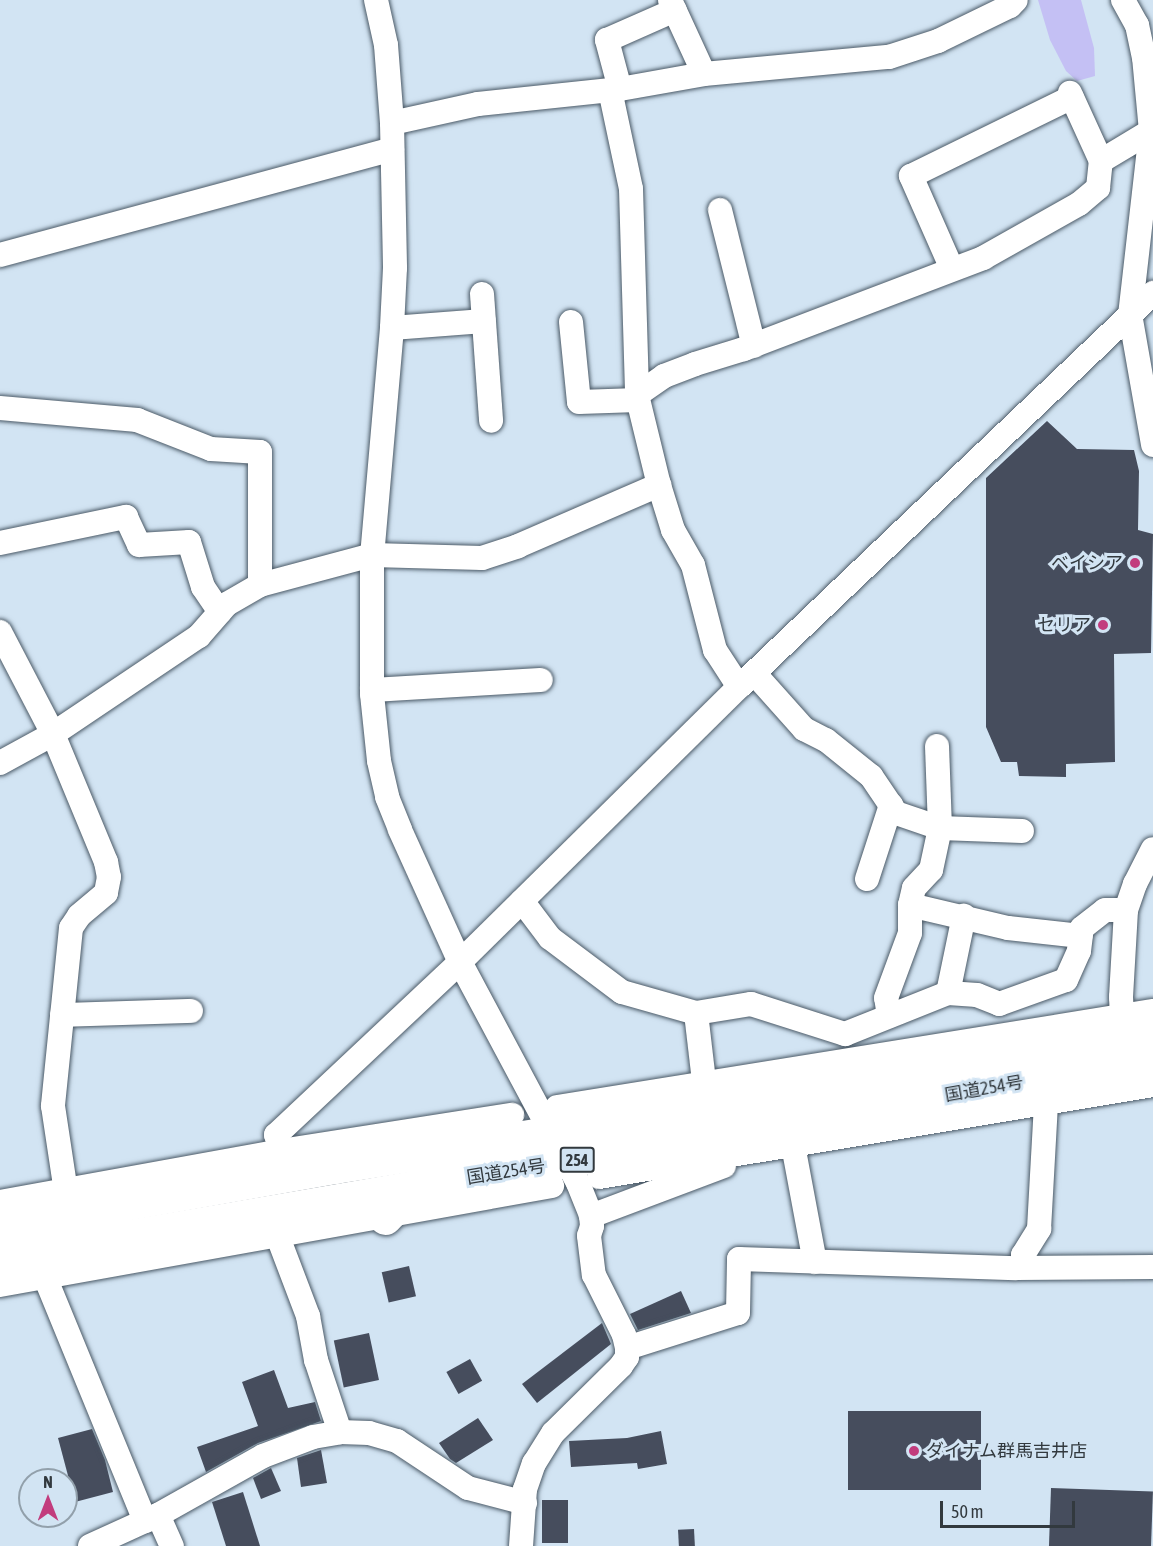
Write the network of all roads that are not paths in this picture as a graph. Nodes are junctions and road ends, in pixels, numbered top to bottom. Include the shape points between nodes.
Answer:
1 (376, 0) edge
2 (1016, 0) edge
3 (1123, 0) edge
4 (673, 5) edge
5 (1145, 26) edge
6 (704, 74) junction
7 (615, 89) junction
8 (392, 123) junction
9 (1151, 131) junction
10 (392, 149) junction
11 (1101, 161) junction
12 (720, 210) dead end
13 (0, 255) edge
14 (952, 269) junction
15 (1153, 293) edge
16 (482, 294) dead end
17 (1130, 314) junction
18 (484, 321) junction
19 (571, 322) dead end
20 (392, 328) junction
21 (754, 346) junction
22 (638, 397) junction
23 (0, 408) edge
24 (491, 421) dead end
25 (1153, 445) edge
26 (659, 485) junction
27 (0, 543) edge
28 (372, 555) junction
29 (260, 585) junction
30 (220, 612) junction
31 (0, 632) edge
32 (541, 680) dead end
33 (746, 680) junction
34 (372, 690) junction
35 (53, 734) junction
36 (936, 746) dead end
37 (0, 763) edge
38 (891, 804) junction
39 (940, 828) junction
40 (1022, 831) dead end
41 (1153, 849) edge
42 (867, 879) dead end
43 (522, 901) junction
44 (910, 905) junction
45 (1126, 910) junction
46 (964, 916) junction
47 (1081, 936) junction
48 (460, 963) junction
49 (948, 993) junction
50 (191, 1011) dead end
51 (1153, 1011) edge
52 (696, 1013) junction
53 (62, 1015) junction
54 (889, 1016) junction
55 (1144, 1057) edge
56 (709, 1081) junction
57 (1046, 1103) junction
58 (663, 1114) junction
59 (512, 1115) dead end
60 (554, 1120) junction
61 (752, 1128) junction
62 (797, 1144) junction
63 (281, 1151) junction
64 (722, 1155) junction
65 (335, 1167) junction
66 (558, 1174) junction
67 (599, 1177) dead end
68 (415, 1187) junction
69 (66, 1192) junction
70 (0, 1202) edge
71 (591, 1216) junction
72 (384, 1218) junction
73 (0, 1226) edge
74 (278, 1237) junction
75 (0, 1258) edge
76 (815, 1262) junction
77 (1023, 1267) junction
78 (1153, 1267) edge
79 (45, 1277) junction
80 (0, 1285) edge
81 (627, 1348) junction
82 (340, 1432) junction
83 (525, 1503) junction
84 (152, 1518) junction
85 (90, 1546) edge
86 (172, 1546) edge
87 (521, 1546) edge

1 - 8 street via 386,45
2 - 6 street via 938,41 889,57
3 - 5 street
4 - 6 street
4 - 7 street via 607,40
5 - 9 street
6 - 7 street
7 - 8 street via 478,104
7 - 22 street via 631,189
8 - 10 street
9 - 11 street
9 - 17 street
10 - 13 street
10 - 20 street
11 - 14 street via 1098,188 1079,204 983,258
11 - 14 street via 1071,95 911,177
12 - 21 street
14 - 21 street
15 - 17 street
16 - 18 street
17 - 25 street
17 - 33 street
18 - 20 street
18 - 24 street
19 - 22 street via 579,402
20 - 28 street
21 - 22 street via 664,376
22 - 26 street
23 - 29 street via 137,420 211,449 260,452
26 - 28 street via 482,558
26 - 33 street via 673,530 693,565 715,650
27 - 30 street via 126,517 139,544 189,542 202,587
28 - 29 street
28 - 34 street
29 - 30 street via 226,604
30 - 35 street via 199,636
31 - 35 street
32 - 34 street
33 - 38 street via 804,729 871,776
33 - 43 street
34 - 48 street via 377,750 387,797
35 - 37 street
35 - 53 street via 106,862 108,877 106,893 71,928
36 - 39 street
38 - 39 street via 896,813
38 - 42 street
39 - 40 street
39 - 44 street via 931,870 914,888
41 - 45 street
43 - 48 street
43 - 52 street via 550,938 622,992
44 - 46 street
44 - 54 street via 910,933 886,998
45 - 47 street via 1105,910 1082,928
45 - 55 street via 1121,997
46 - 47 street via 1008,928
46 - 49 street
47 - 49 street via 1066,980 999,1004 977,995
48 - 60 street
48 - 63 street via 276,1135
49 - 54 street
50 - 53 street
51 - 55 street
52 - 54 street via 751,1004 845,1034
52 - 56 street
53 - 69 street via 53,1106
55 - 56 street
55 - 57 street
55 - 58 highway, 国道254号 / 254
55 - 61 highway, 国道254号 / 254
56 - 58 street
56 - 60 street
57 - 62 street
57 - 77 street via 1039,1229 1023,1254
58 - 60 highway, 国道254号 / 254
59 - 63 street
60 - 65 highway, 国道254号 / 254
60 - 66 street
61 - 62 street
61 - 66 highway, 国道254号 / 254
62 - 64 street
62 - 76 street
63 - 65 street
63 - 69 street
64 - 67 street
64 - 71 street via 724,1166
65 - 73 highway, 国道254号 / 254
66 - 68 highway, 国道254号 / 254
66 - 71 street via 578,1183
66 - 72 street
68 - 72 highway
68 - 75 highway, 国道254号 / 254
69 - 70 street
71 - 81 street via 589,1236 594,1275
72 - 74 street
74 - 79 street
74 - 82 street via 308,1316 316,1360
76 - 77 street
76 - 81 street via 739,1259 738,1313
77 - 78 street
79 - 80 street
79 - 84 street
81 - 83 street via 627,1358 621,1366 553,1432 525,1489
82 - 83 street via 369,1432 397,1441 468,1488
82 - 84 street via 313,1437 263,1456
83 - 87 street
84 - 85 street
84 - 86 street

